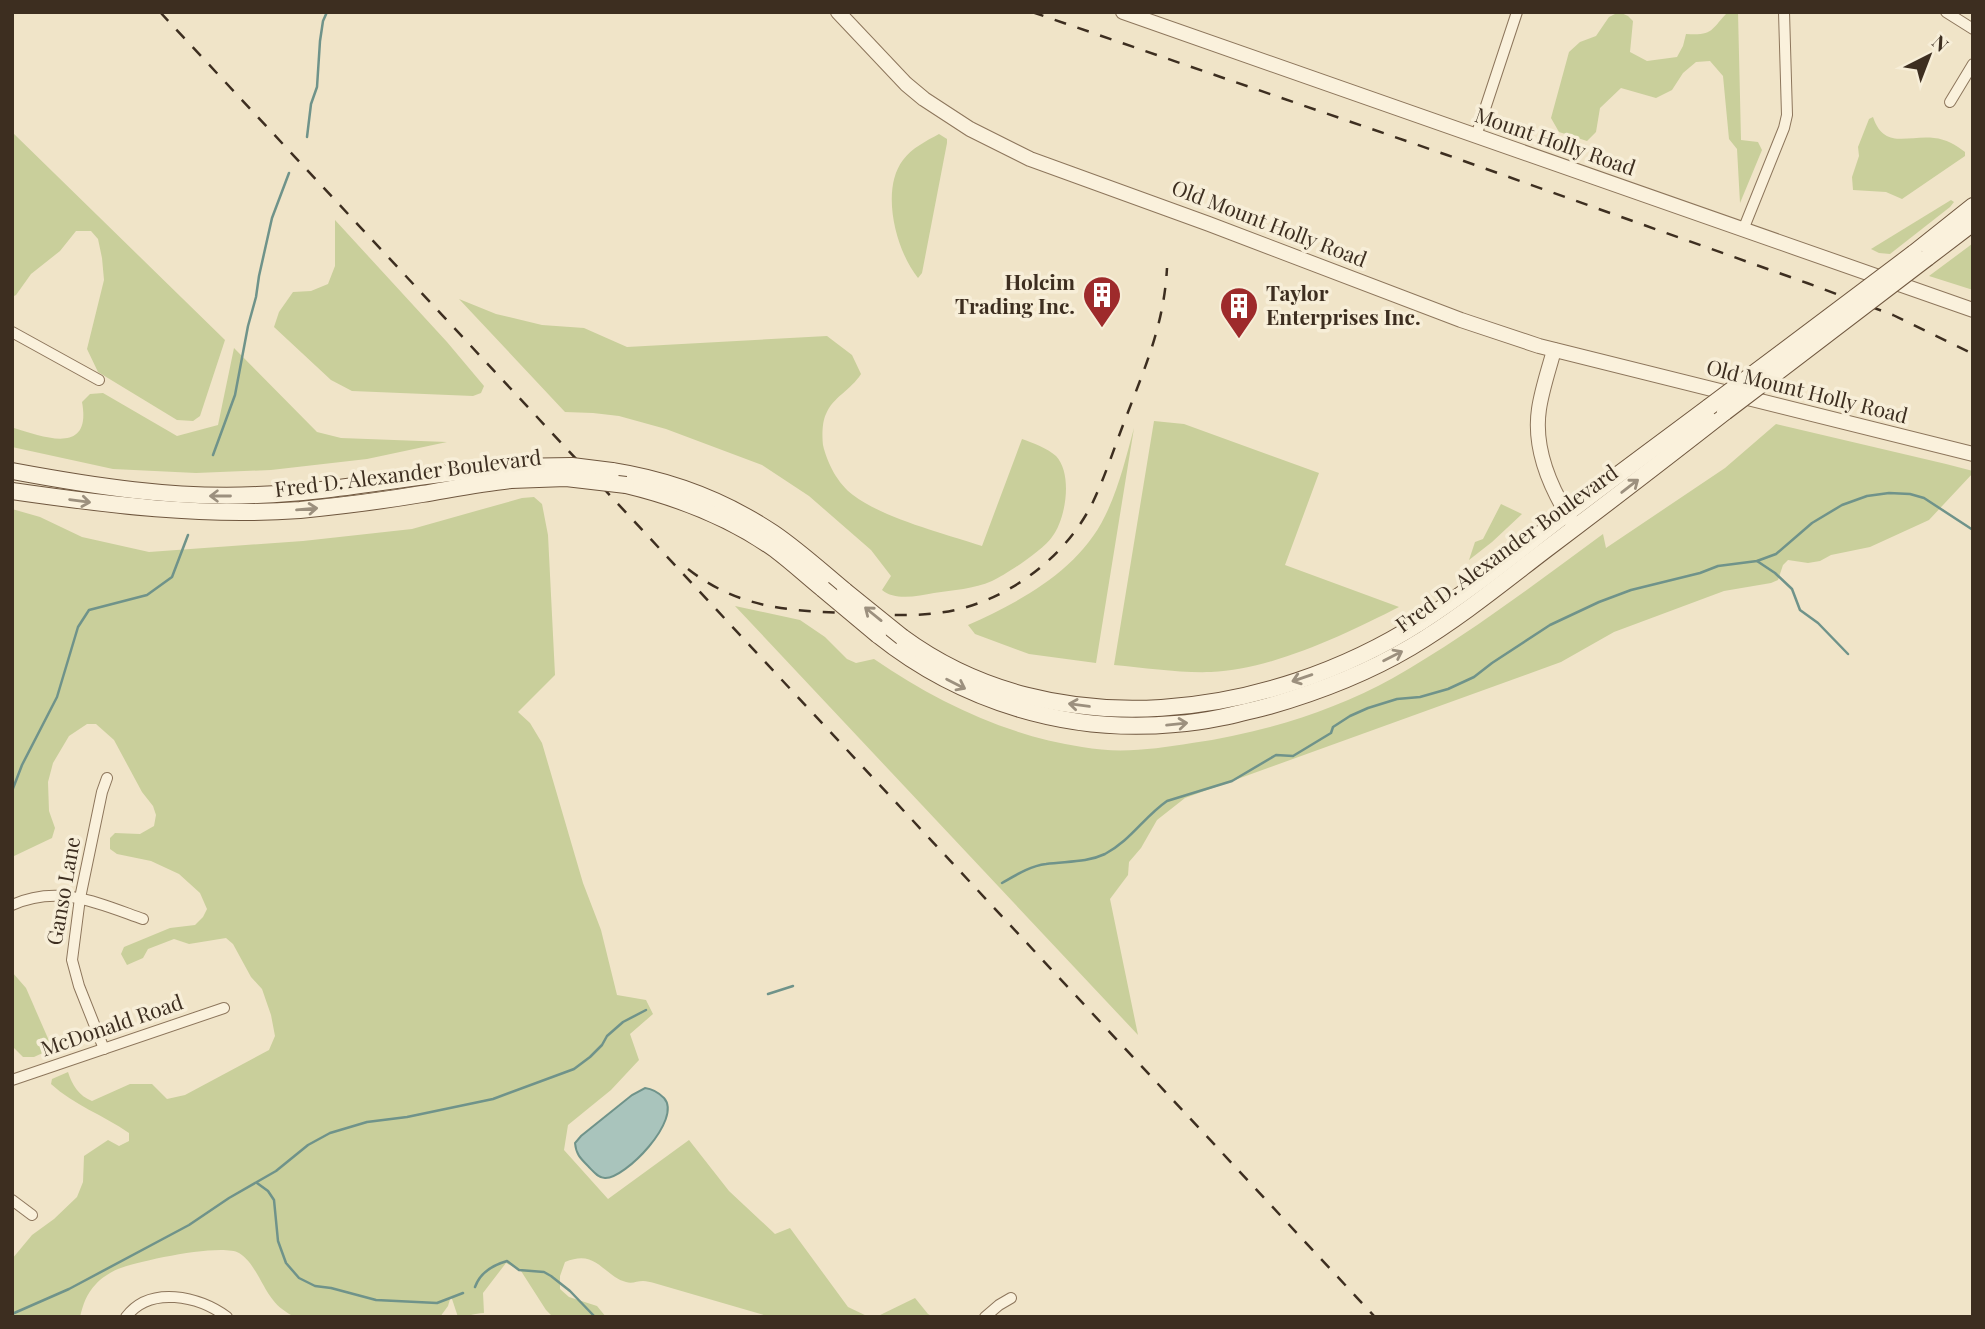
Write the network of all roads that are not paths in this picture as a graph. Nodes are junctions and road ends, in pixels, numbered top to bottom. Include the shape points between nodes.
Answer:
1 (838, 12) edge
2 (1123, 12) edge
3 (1517, 12) edge
4 (1784, 12) edge
5 (1946, 12) edge
6 (1973, 29) edge
7 (1973, 64) edge
8 (1950, 102) dead end
9 (1476, 136) junction
10 (1973, 206) edge
11 (1973, 223) edge
12 (1743, 230) junction
13 (1920, 255) junction
14 (1973, 310) edge
15 (12, 332) edge
16 (1554, 350) junction
17 (99, 380) dead end
18 (1973, 454) edge
19 (12, 471) edge
20 (509, 474) junction
21 (12, 491) edge
22 (1571, 520) junction
23 (107, 778) dead end
24 (80, 898) junction
25 (12, 905) edge
26 (143, 919) dead end
27 (224, 1008) dead end
28 (104, 1049) junction
29 (12, 1080) edge
30 (12, 1200) edge
31 (32, 1214) dead end
32 (1011, 1298) dead end
33 (126, 1317) edge
34 (227, 1317) edge
35 (985, 1317) edge

1 - 16 street, Old Mount Holly Road via 906,84 936,108 999,145 1461,320
2 - 9 street, Mount Holly Road
3 - 9 street
4 - 12 street via 1787,116
5 - 6 street
7 - 8 street
9 - 12 street, Mount Holly Road
10 - 13 main road, Fred D. Alexander Boulevard
11 - 13 main road, Fred D. Alexander Boulevard
12 - 14 street, Mount Holly Road
13 - 22 main road, Fred D. Alexander Boulevard, bridge
15 - 17 street
16 - 18 street, Old Mount Holly Road
16 - 22 street via 1537,430 1548,476
20 -> 19 main road, Fred D. Alexander Boulevard via 448,474 333,490 221,496 92,485
21 -> 20 main road, Fred D. Alexander Boulevard via 181,512 256,512 420,495
22 -> 20 main road, Fred D. Alexander Boulevard, bridge via 1420,622 1335,666 1209,703 1104,709 1007,689 931,656 787,543 707,498 660,481 572,466
20 -> 22 main road, Fred D. Alexander Boulevard, bridge via 626,485 685,502 775,550 920,666 973,693 1034,713 1108,726 1202,721 1315,692 1410,648 1455,618
23 - 24 street, Ganso Lane
24 - 25 street via 40,896
24 - 26 street
24 - 28 street, Ganso Lane via 72,960
27 - 28 street, McDonald Road
28 - 29 street, McDonald Road
30 - 31 street
32 - 35 street
33 - 34 street via 142,1303 174,1297 200,1301

